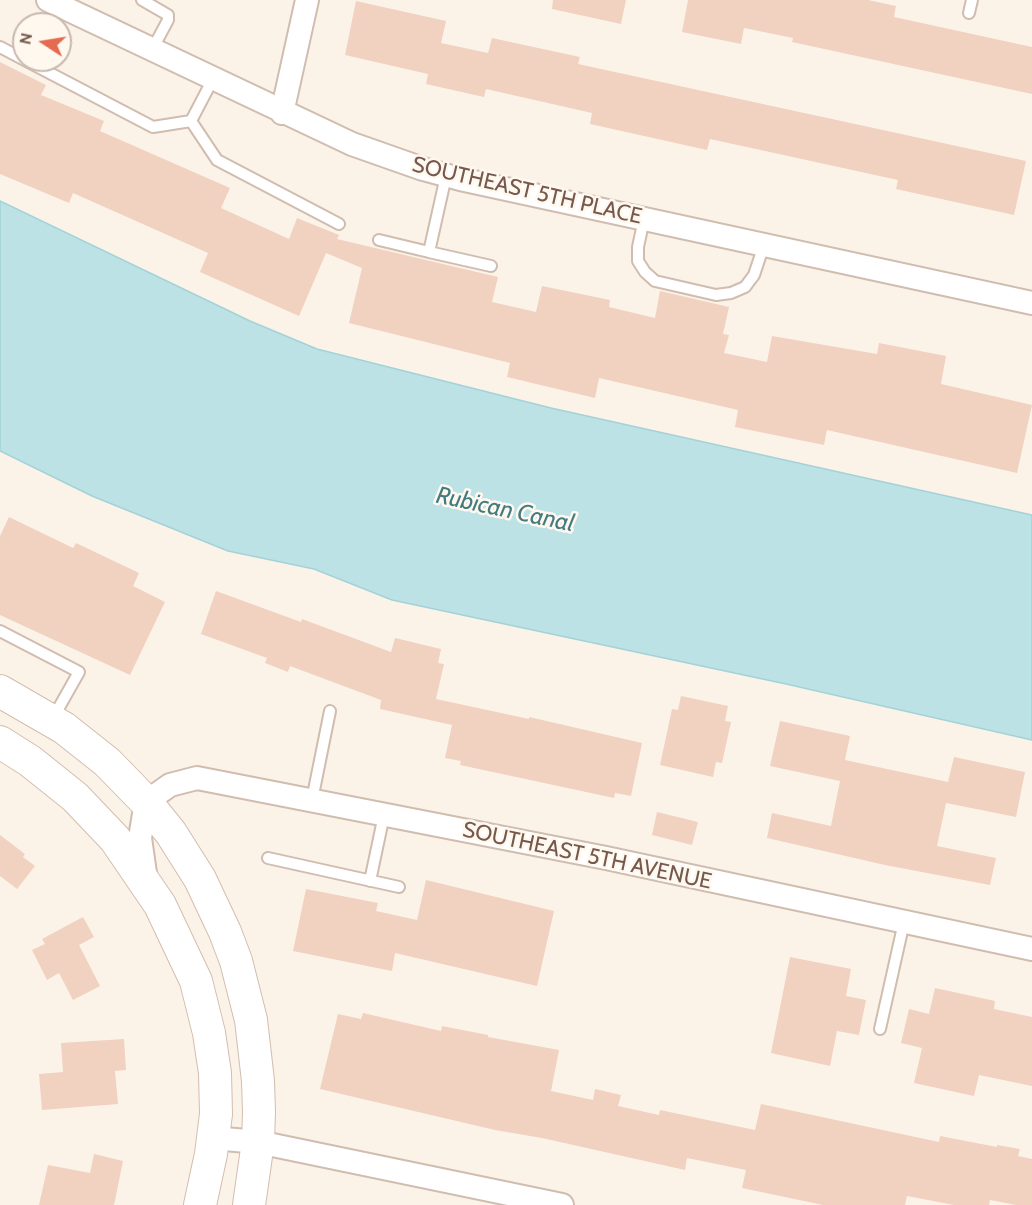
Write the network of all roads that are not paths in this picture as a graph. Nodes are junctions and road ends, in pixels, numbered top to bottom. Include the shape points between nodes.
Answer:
1 (142, 0) edge
2 (307, 0) edge
3 (972, 0) edge
4 (63, 3) edge
5 (969, 13) dead end
6 (0, 48) edge
7 (152, 50) junction
8 (213, 79) junction
9 (282, 113) junction
10 (191, 121) junction
11 (446, 176) junction
12 (644, 219) junction
13 (339, 224) dead end
14 (379, 240) dead end
15 (764, 245) junction
16 (429, 252) junction
17 (491, 266) dead end
18 (1032, 303) edge
19 (0, 631) edge
20 (0, 691) edge
21 (330, 711) dead end
22 (52, 720) junction
23 (0, 742) edge
24 (312, 800) junction
25 (146, 802) junction
26 (384, 815) junction
27 (268, 858) dead end
28 (370, 881) junction
29 (146, 884) junction
30 (399, 887) dead end
31 (904, 922) junction
32 (1032, 949) edge
33 (880, 1029) dead end
34 (213, 1138) junction
35 (258, 1142) junction
36 (200, 1205) edge
37 (249, 1205) edge
38 (561, 1205) edge

1 - 7 lane via 168,15
2 - 9 street
3 - 5 lane
4 - 7 street, SOUTHEAST 5TH PLACE
6 - 10 lane via 153,127
7 - 8 street, SOUTHEAST 5TH PLACE
8 - 9 street, SOUTHEAST 5TH PLACE
8 - 10 lane
9 - 11 street, SOUTHEAST 5TH PLACE via 351,144
10 - 13 lane via 217,160
11 - 12 street, SOUTHEAST 5TH PLACE
11 - 16 lane
12 - 15 street, SOUTHEAST 5TH PLACE
12 - 15 lane via 638,261 645,272 655,281 716,295 745,287 754,275
14 - 16 lane
15 - 18 street, SOUTHEAST 5TH PLACE
16 - 17 lane
19 - 22 lane via 79,672
20 - 22 main road
21 - 24 lane
22 - 25 main road via 107,762
23 - 29 main road via 75,797 115,839
24 - 25 street, SOUTHEAST 5TH AVENUE via 197,778 170,785
24 - 26 street, SOUTHEAST 5TH AVENUE
25 - 29 street via 140,838
25 - 35 main road via 200,879 236,961 251,1020 258,1081
26 - 28 lane
26 - 31 street, SOUTHEAST 5TH AVENUE
27 - 28 lane
28 - 30 lane
29 - 34 main road via 196,981 215,1073
31 - 32 street, SOUTHEAST 5TH AVENUE
31 - 33 lane
34 - 35 street
34 - 36 main road
35 - 37 main road
35 - 38 street

